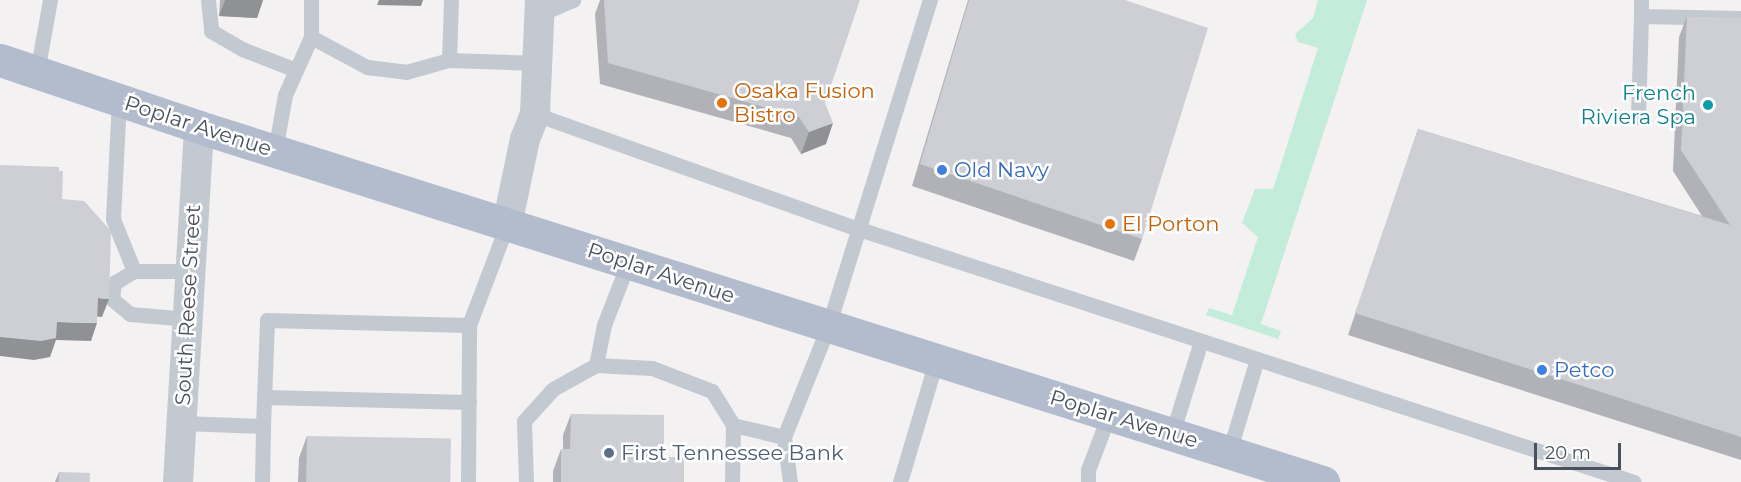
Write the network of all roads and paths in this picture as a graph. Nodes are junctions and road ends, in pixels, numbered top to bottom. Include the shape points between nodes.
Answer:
1 (51, 0) edge
2 (208, 0) edge
3 (311, 0) edge
4 (451, 0) edge
5 (573, 0) edge
6 (930, 0) edge
7 (1641, 0) edge
8 (540, 7) edge
9 (1641, 16) junction
10 (1741, 18) edge
11 (310, 37) junction
12 (0, 60) edge
13 (449, 60) junction
14 (537, 63) junction
15 (296, 70) junction
16 (37, 72) junction
17 (119, 100) junction
18 (535, 114) junction
19 (1638, 117) dead end
20 (199, 127) junction
21 (275, 152) junction
22 (507, 225) junction
23 (856, 228) junction
24 (628, 263) junction
25 (134, 271) junction
26 (191, 271) junction
27 (188, 319) junction
28 (470, 325) junction
29 (828, 327) junction
30 (1201, 341) junction
31 (1257, 359) junction
32 (936, 360) junction
33 (596, 365) junction
34 (266, 397) junction
35 (469, 402) junction
36 (1108, 414) junction
37 (182, 423) junction
38 (733, 424) junction
39 (264, 426) junction
40 (1172, 434) junction
41 (784, 437) junction
42 (1229, 452) junction
43 (1590, 475) edge
44 (178, 482) edge
45 (262, 482) edge
46 (468, 482) edge
47 (526, 482) edge
48 (732, 482) edge
49 (790, 482) edge
50 (901, 482) edge
51 (1088, 482) edge
52 (1323, 482) edge
53 (1634, 482) edge

1 - 16 lane
2 - 15 lane via 211,31 242,49
3 - 11 lane
4 - 13 lane
5 - 8 lane
6 - 23 lane
7 - 9 lane
8 - 14 street
9 - 10 lane
9 - 19 lane
11 - 13 lane via 367,67 406,72
11 - 15 lane
12 - 16 main road, Poplar Avenue
13 - 14 lane
14 - 18 street
15 - 21 lane via 285,95
16 - 17 main road, Poplar Avenue
17 - 20 main road, Poplar Avenue
17 - 25 lane via 113,219
18 - 22 street via 525,139
18 - 23 lane
20 - 21 main road, Poplar Avenue
20 - 26 street, South Reese Street
21 - 22 main road, Poplar Avenue
22 - 24 main road, Poplar Avenue
22 - 28 lane
23 - 29 lane
23 - 30 lane
24 - 29 main road, Poplar Avenue
24 - 33 lane via 604,325
25 - 26 lane
25 - 27 lane via 114,283 112,299 130,314
26 - 27 street, South Reese Street
27 - 37 street, South Reese Street
28 - 34 lane via 267,320
28 - 35 lane
29 - 32 main road, Poplar Avenue
29 - 41 lane
30 - 31 lane
30 - 40 lane
31 - 42 lane
31 - 43 lane
32 - 36 main road, Poplar Avenue
32 - 50 lane
33 - 38 lane via 652,368 712,391
33 - 47 lane via 553,389 524,421
34 - 35 lane
34 - 39 lane
35 - 46 lane
36 - 40 main road, Poplar Avenue
36 - 51 lane via 1088,470
37 - 39 lane
37 - 44 street, South Reese Street
38 - 41 lane
38 - 48 lane
39 - 45 lane
40 - 42 main road, Poplar Avenue
41 - 49 lane
42 - 52 main road, Poplar Avenue
43 - 53 lane

